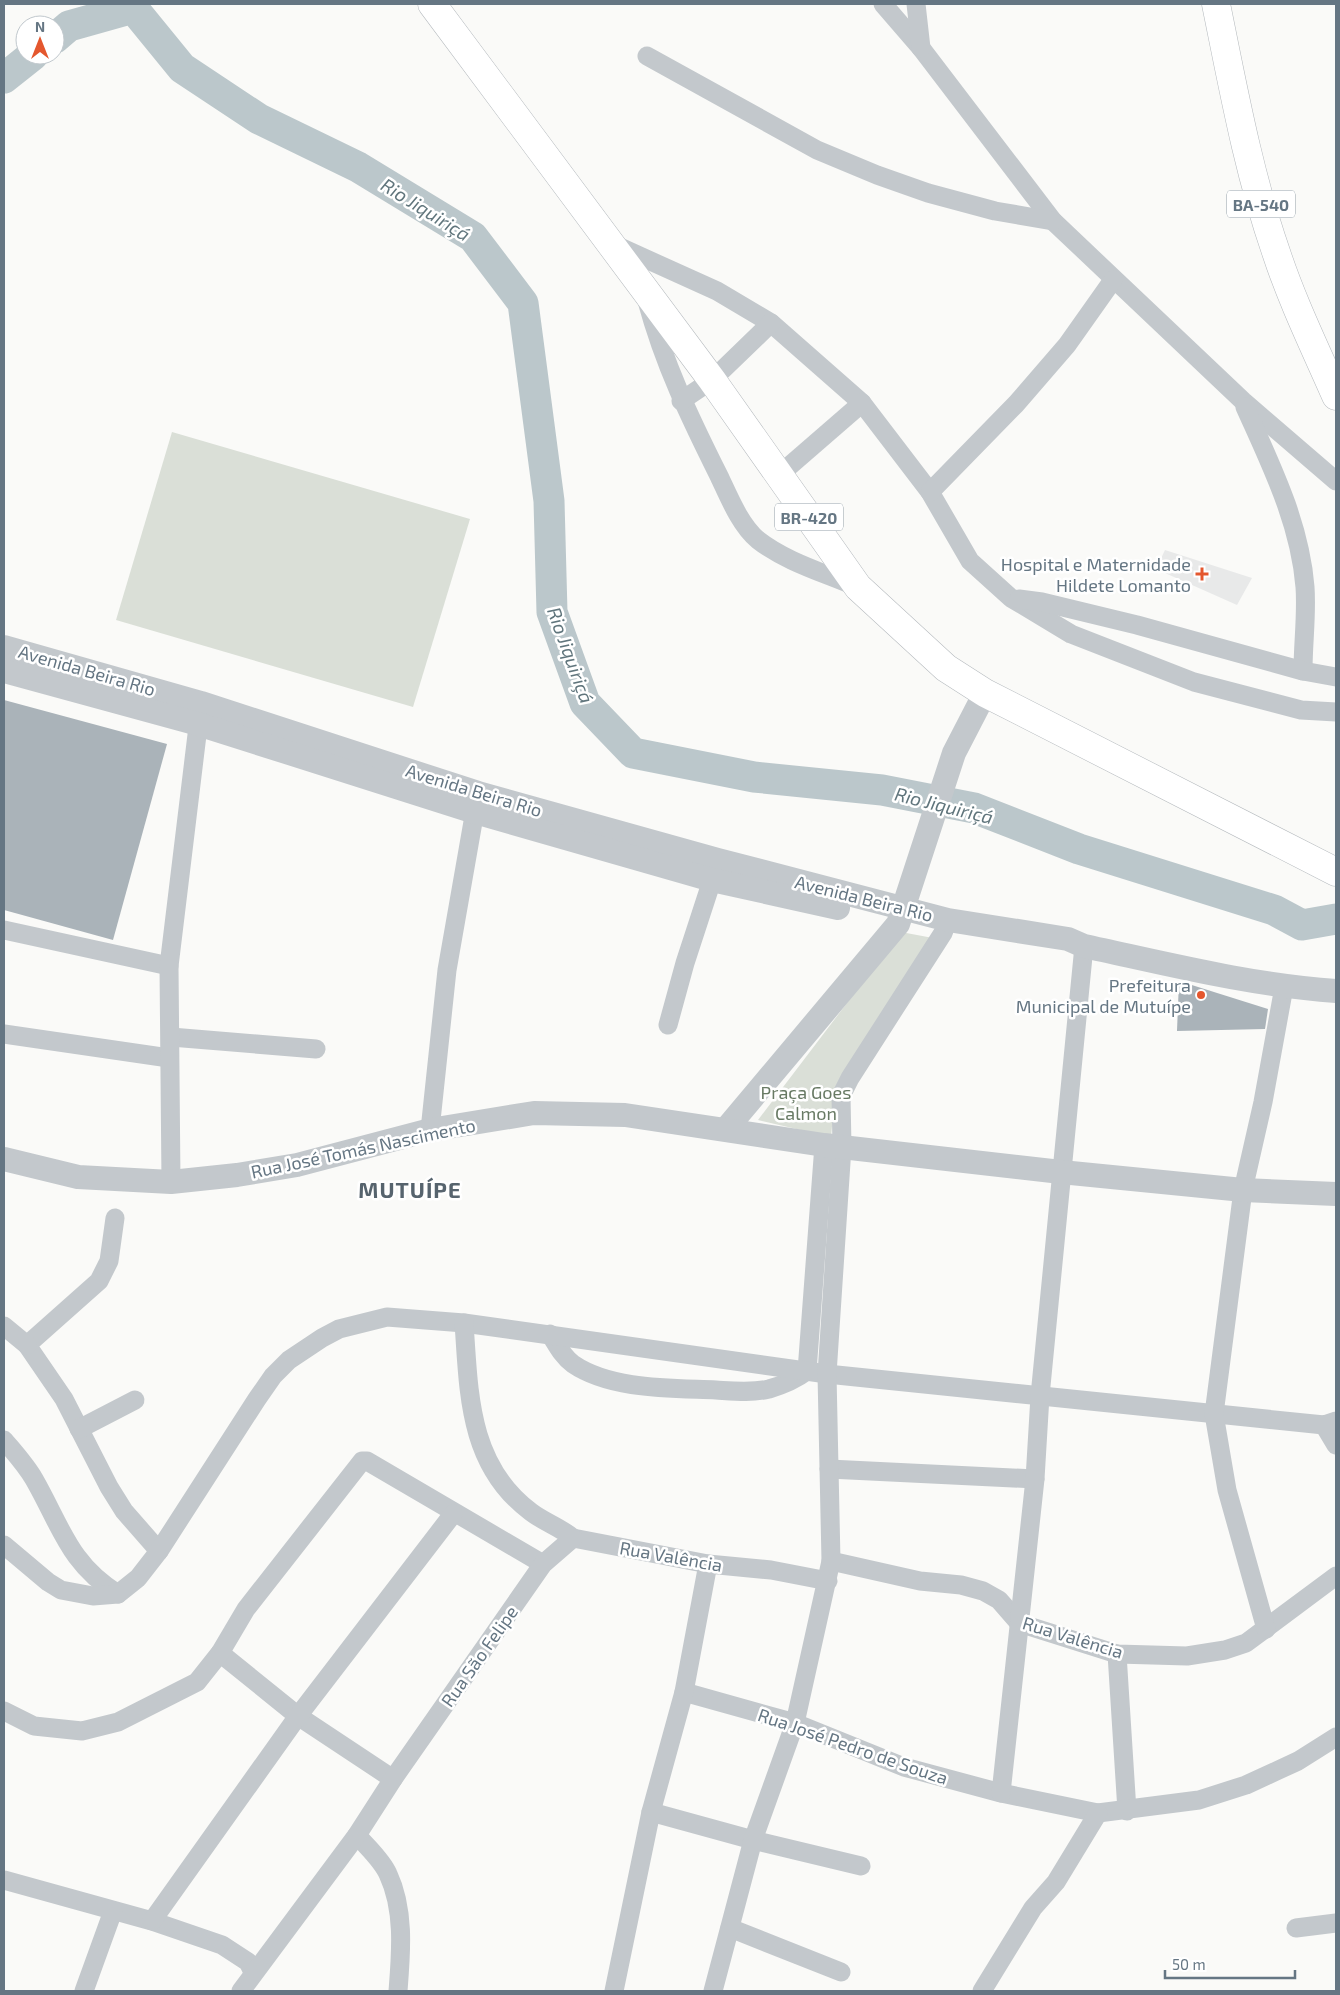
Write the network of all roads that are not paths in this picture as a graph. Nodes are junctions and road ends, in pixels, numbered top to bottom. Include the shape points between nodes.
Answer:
1 (432, 4) edge
2 (883, 4) edge
3 (916, 4) edge
4 (1216, 4) edge
5 (921, 48) junction
6 (648, 56) dead end
7 (1053, 221) junction
8 (610, 242) junction
9 (1113, 280) junction
10 (642, 285) junction
11 (770, 323) junction
12 (712, 380) junction
13 (1336, 396) edge
14 (681, 401) junction
15 (1243, 402) junction
16 (862, 403) junction
17 (779, 475) junction
18 (1336, 480) edge
19 (930, 492) junction
20 (858, 587) junction
21 (1011, 598) junction
22 (4, 647) edge
23 (4, 670) edge
24 (1303, 671) junction
25 (1336, 677) edge
26 (986, 693) junction
27 (1336, 712) edge
28 (200, 713) junction
29 (477, 802) junction
30 (1334, 867) edge
31 (715, 870) junction
32 (901, 916) junction
33 (946, 926) junction
34 (4, 930) edge
35 (1084, 946) junction
36 (169, 966) junction
37 (1284, 987) junction
38 (1336, 991) edge
39 (668, 1025) dead end
40 (4, 1034) edge
41 (171, 1037) junction
42 (316, 1049) dead end
43 (169, 1058) junction
44 (726, 1129) junction
45 (430, 1130) junction
46 (833, 1146) junction
47 (4, 1159) edge
48 (1061, 1172) junction
49 (171, 1182) junction
50 (1243, 1190) junction
51 (1336, 1194) edge
52 (115, 1218) dead end
53 (814, 1274) junction
54 (833, 1275) junction
55 (464, 1323) junction
56 (4, 1326) edge
57 (550, 1334) junction
58 (27, 1345) junction
59 (807, 1371) junction
60 (827, 1374) junction
61 (1040, 1396) junction
62 (135, 1400) dead end
63 (1214, 1414) junction
64 (1330, 1423) edge
65 (79, 1429) junction
66 (4, 1440) edge
67 (1336, 1445) edge
68 (829, 1469) junction
69 (1035, 1480) junction
70 (453, 1514) junction
71 (573, 1538) junction
72 (4, 1545) edge
73 (159, 1552) junction
74 (831, 1562) junction
75 (543, 1564) junction
76 (708, 1564) junction
77 (1336, 1576) edge
78 (828, 1581) junction
79 (118, 1594) junction
80 (1019, 1623) junction
81 (1266, 1629) junction
82 (220, 1653) junction
83 (1117, 1654) junction
84 (684, 1692) junction
85 (4, 1711) edge
86 (298, 1716) junction
87 (795, 1723) junction
88 (1336, 1737) edge
89 (393, 1779) junction
90 (1001, 1793) junction
91 (1127, 1811) junction
92 (651, 1812) junction
93 (1098, 1813) junction
94 (357, 1835) junction
95 (752, 1840) junction
96 (861, 1866) dead end
97 (4, 1880) edge
98 (113, 1911) junction
99 (152, 1921) junction
100 (1336, 1923) edge
101 (730, 1928) junction
102 (1296, 1928) dead end
103 (253, 1972) junction
104 (841, 1972) dead end
105 (84, 1991) edge
106 (241, 1991) edge
107 (398, 1991) edge
108 (614, 1991) edge
109 (713, 1991) edge
110 (982, 1991) edge

1 - 8 main road, BR-420
2 - 5 street
3 - 5 street
4 - 13 main road, BA-540 via 1253,176 1275,252
5 - 7 street
6 - 7 street via 817,150 860,168 928,193
7 - 9 street
8 - 10 main road, BR-420
8 - 11 street via 717,291
9 - 15 street
9 - 19 street via 1067,345 1016,404
10 - 12 main road, BR-420
10 - 14 street
11 - 12 street
11 - 16 street
12 - 14 street
12 - 17 main road, BR-420
14 - 20 street via 738,514 757,539 782,554
15 - 18 street
15 - 24 street via 1293,522 1305,587
16 - 17 street
16 - 19 street
17 - 20 main road, BR-420
19 - 21 street via 970,562
20 - 26 main road, BR-420 via 946,668
21 - 24 street via 1042,602 1138,625
21 - 27 street via 1071,634 1194,682 1301,710
22 - 28 street, Avenida Beira Rio
23 - 28 street, Avenida Beira Rio
24 - 25 street
26 - 30 main road, BR-420
26 - 32 street via 954,753
28 - 29 street, Avenida Beira Rio
28 - 36 street
29 - 31 street, Avenida Beira Rio
29 - 45 street via 447,970
31 - 32 street, Avenida Beira Rio
31 - 39 street
32 - 33 street, Avenida Beira Rio
32 - 44 street
33 - 35 street, Avenida Beira Rio via 1068,940
33 - 46 street via 850,1078 841,1096
34 - 36 street
35 - 37 street, Avenida Beira Rio
35 - 48 street
36 - 41 street
37 - 38 street, Avenida Beira Rio
37 - 50 street
40 - 43 street
41 - 42 street
41 - 43 street
43 - 49 street
44 - 45 street, Rua José Tomás Nascimento via 625,1115 534,1113
44 - 46 street, Rua José Tomás Nascimento
45 - 49 street, Rua José Tomás Nascimento via 297,1165
46 - 48 street, Rua José Tomás Nascimento
46 - 53 street
46 - 54 street
47 - 49 street, Rua José Tomás Nascimento via 78,1177
48 - 50 street, Rua José Tomás Nascimento
48 - 61 street
50 - 51 street, Rua José Tomás Nascimento
50 - 63 street
52 - 58 street via 109,1261 99,1281
53 - 54 street
53 - 59 street
54 - 60 street
55 - 57 street
55 - 71 street via 470,1406 487,1460 502,1483 531,1512 560,1527
55 - 73 street via 396,1317 370,1320 339,1329 289,1360 257,1399
56 - 58 street
57 - 59 street
57 - 59 street via 574,1364 596,1375 661,1388 751,1391 795,1380
58 - 65 street via 64,1399
59 - 60 street
60 - 61 street
60 - 68 street
61 - 63 street
61 - 69 street
62 - 65 street
63 - 64 street
63 - 81 street via 1227,1490
64 - 67 street
65 - 73 street via 124,1511
66 - 79 street via 33,1476 73,1554 101,1583
68 - 69 street
68 - 74 street
69 - 80 street
70 - 75 street
70 - 82 street via 362,1460 246,1609
70 - 86 street
71 - 75 street, Rua São Felipe
71 - 76 street, Rua Valência
72 - 79 street via 61,1590 93,1596
73 - 79 street via 138,1578
74 - 78 street
74 - 80 street, Rua Valência via 984,1591 1000,1600
75 - 89 street, Rua São Felipe
76 - 78 street, Rua Valência via 770,1570
76 - 84 street
77 - 81 street, Rua Valência
78 - 87 street
80 - 83 street, Rua Valência
80 - 90 street
81 - 83 street, Rua Valência via 1246,1643 1225,1650 1187,1656
82 - 85 street via 197,1682 118,1722 82,1731 34,1726
82 - 86 street
83 - 91 street
84 - 87 street, Rua José Pedro de Souza
84 - 92 street
86 - 89 street
86 - 99 street
87 - 90 street, Rua José Pedro de Souza via 904,1767
87 - 95 street
88 - 91 street, Rua José Pedro de Souza via 1246,1786 1199,1800
89 - 94 street, Rua São Felipe
90 - 93 street, Rua José Pedro de Souza
91 - 93 street, Rua José Pedro de Souza
92 - 95 street
92 - 108 street
93 - 110 street via 1056,1882 1033,1908
94 - 103 street, Rua São Felipe
94 - 107 street via 388,1873 399,1912
95 - 96 street
95 - 101 street
97 - 98 street
98 - 99 street
98 - 105 street
99 - 103 street via 236,1952 248,1962
100 - 102 street
101 - 104 street
101 - 109 street
103 - 106 street, Rua São Felipe

